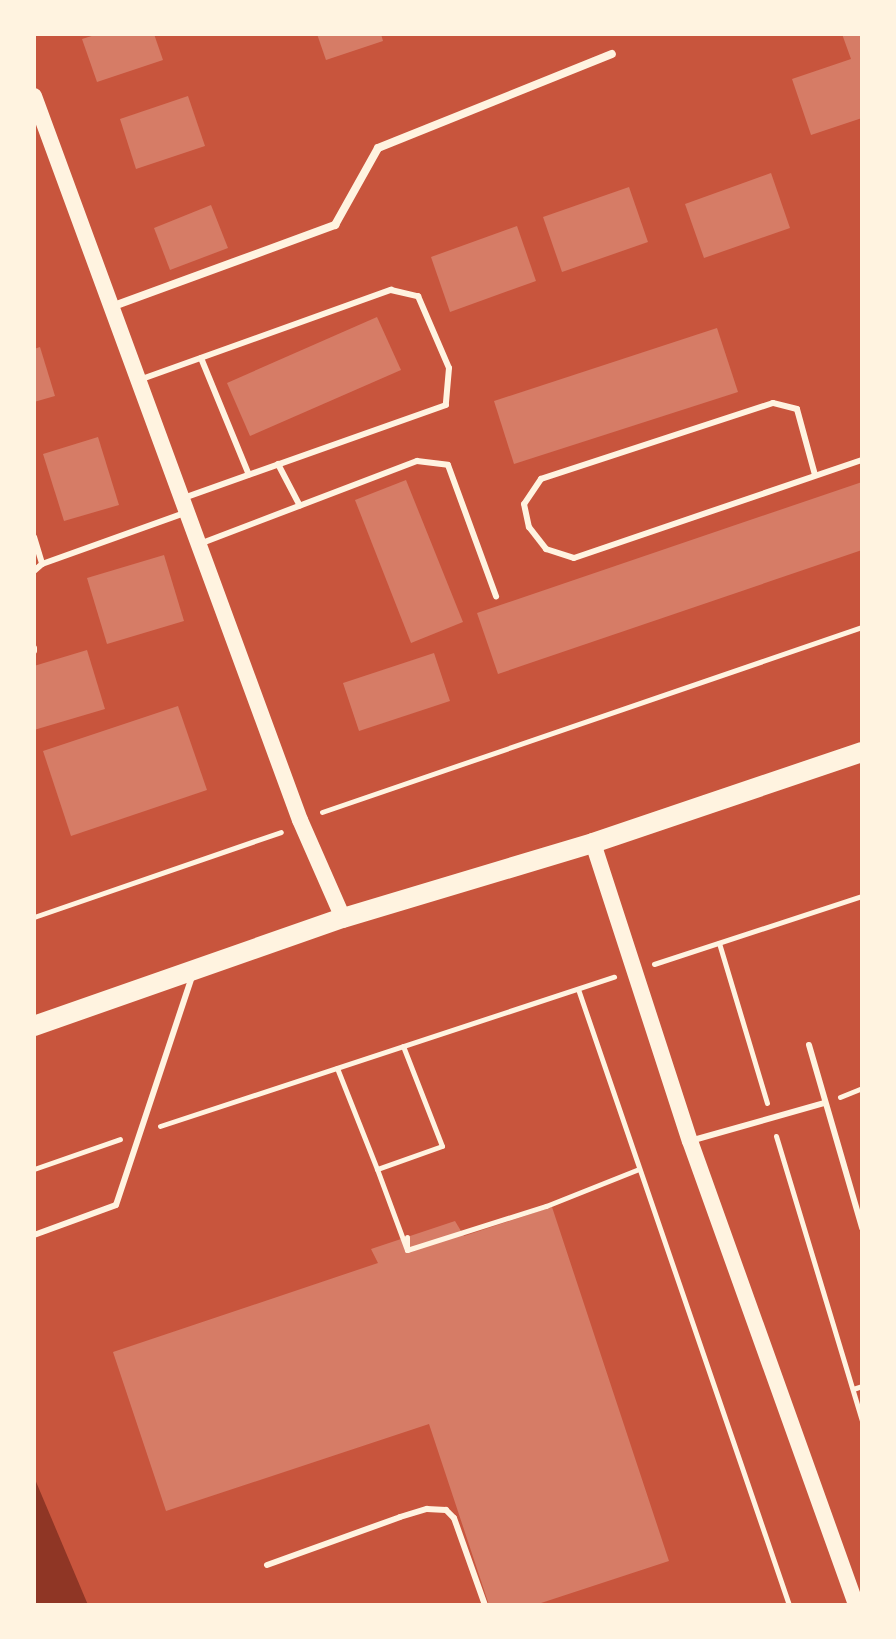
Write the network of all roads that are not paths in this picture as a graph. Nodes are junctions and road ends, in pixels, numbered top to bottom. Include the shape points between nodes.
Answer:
1 (612, 54) dead end
2 (34, 96) edge
3 (111, 307) junction
4 (201, 358) junction
5 (139, 380) junction
6 (862, 460) edge
7 (278, 464) junction
8 (249, 475) junction
9 (815, 475) junction
10 (184, 505) junction
11 (300, 506) junction
12 (34, 537) edge
13 (199, 545) junction
14 (42, 564) junction
15 (34, 571) edge
16 (496, 596) dead end
17 (862, 752) edge
18 (593, 843) junction
19 (343, 918) junction
20 (194, 971) junction
21 (34, 1026) edge
22 (809, 1045) dead end
23 (824, 1103) junction
24 (690, 1141) junction
25 (862, 1228) edge
26 (34, 1235) edge
27 (267, 1565) dead end
28 (485, 1605) edge
29 (856, 1605) edge

1 - 3 street via 378,148 335,225
2 - 3 main road
3 - 5 main road
4 - 5 lane
4 - 7 lane via 391,290 418,296 449,368 446,405
4 - 8 lane
5 - 10 main road
6 - 9 lane
7 - 8 lane
7 - 11 lane
8 - 10 lane
9 - 9 lane via 574,558 546,549 529,527 524,504 541,479 773,403 797,409
10 - 13 main road
10 - 14 lane
11 - 13 lane
11 - 16 lane via 417,461 448,465
12 - 14 lane
13 - 19 main road via 300,820
14 - 15 lane
17 - 18 main road
18 - 19 main road
18 - 24 main road
19 - 20 main road
20 - 21 main road
20 - 26 lane via 116,1205
22 - 23 lane
23 - 24 lane
23 - 25 lane
24 - 29 main road
27 - 28 lane via 400,1517 446,1510 454,1518

